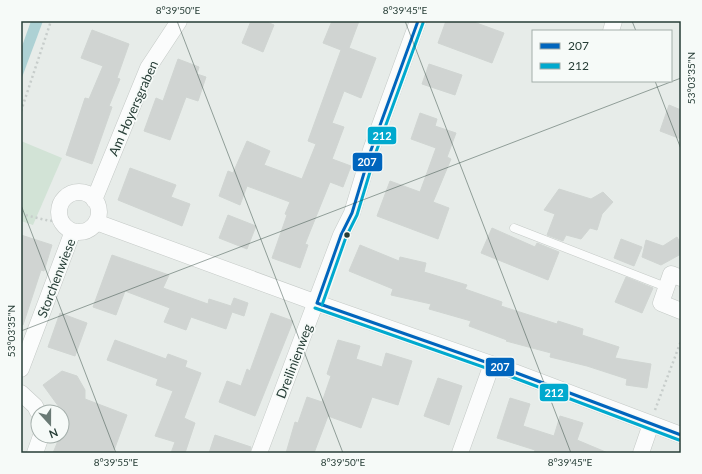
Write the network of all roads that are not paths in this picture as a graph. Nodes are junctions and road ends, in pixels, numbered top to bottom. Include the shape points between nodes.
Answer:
1 (179, 21) edge
2 (418, 21) edge
3 (94, 200) junction
4 (96, 222) junction
5 (514, 228) dead end
6 (73, 232) junction
7 (681, 278) edge
8 (666, 287) junction
9 (317, 303) junction
10 (681, 311) edge
11 (492, 364) junction
12 (21, 369) edge
13 (21, 393) edge
14 (33, 404) edge
15 (650, 424) junction
16 (681, 435) edge
17 (259, 453) edge
18 (460, 453) edge
19 (641, 453) edge

1 - 3 street, Am Hoyersgraben via 148,68
2 - 9 street, Dreilinienweg via 352,213 341,235
3 - 4 street via 99,212
3 - 6 street via 84,193 69,195 61,204 60,219 65,227
4 - 6 street via 89,230
4 - 9 street
5 - 8 lane
6 - 12 street, Storchenwiese
7 - 8 street via 671,274
8 - 10 street via 661,303
9 - 11 street
9 - 17 street, Dreilinienweg
11 - 15 street
11 - 18 street
13 - 14 street
15 - 16 street
15 - 19 street

